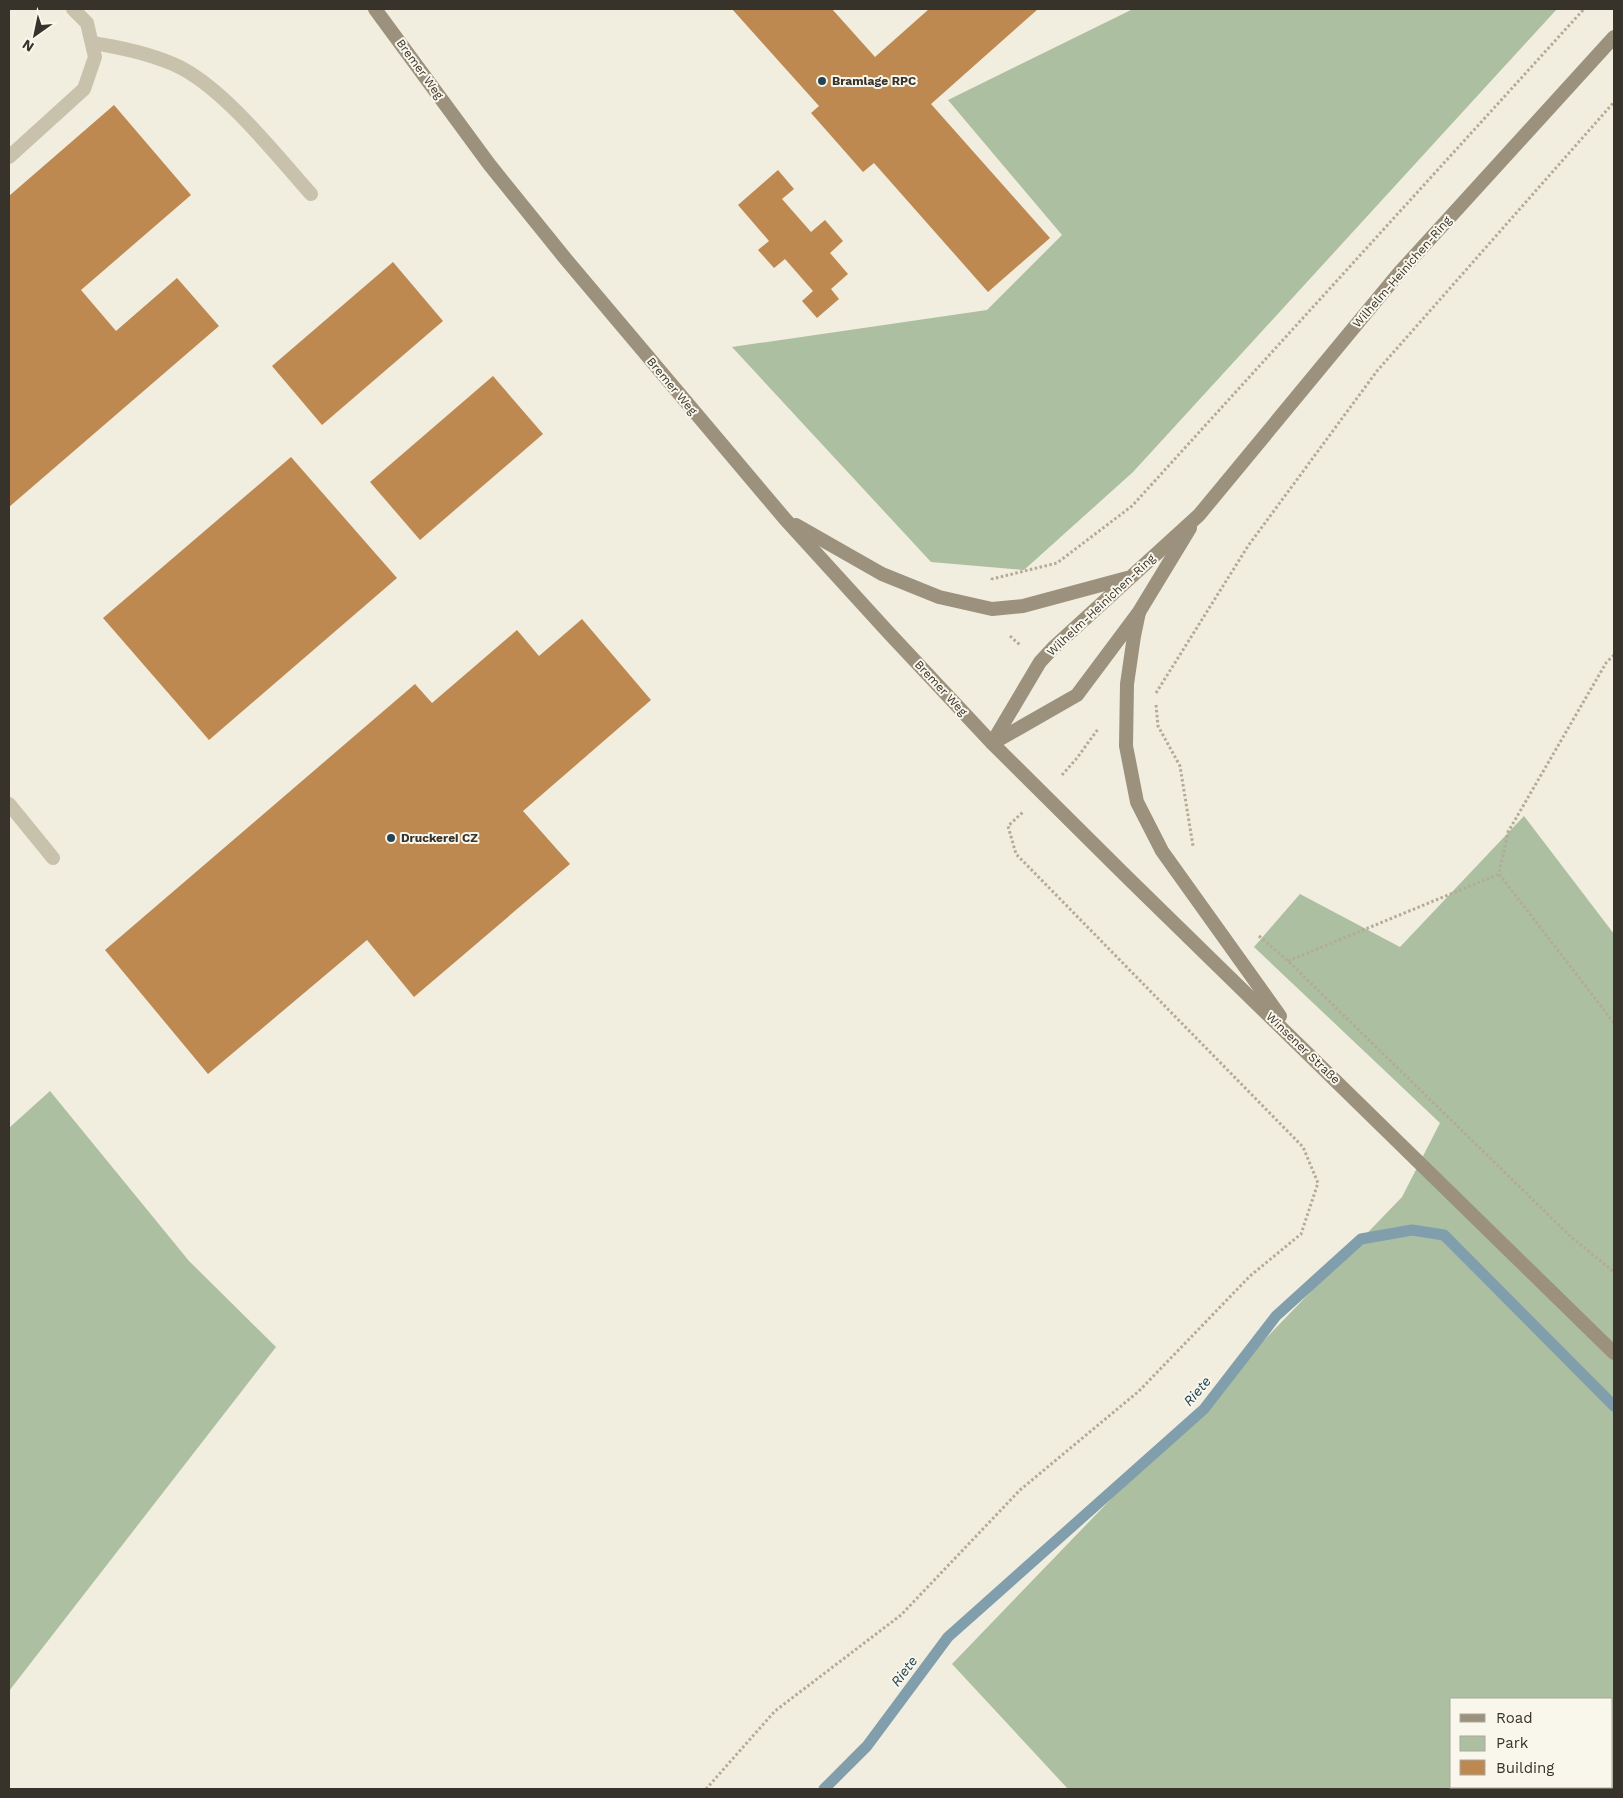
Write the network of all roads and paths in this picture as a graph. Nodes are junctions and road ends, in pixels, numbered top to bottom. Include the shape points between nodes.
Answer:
1 (73, 9) edge
2 (376, 9) edge
3 (1584, 9) edge
4 (1614, 37) edge
5 (92, 43) junction
6 (1614, 102) edge
7 (9, 157) edge
8 (311, 194) dead end
9 (1198, 515) junction
10 (785, 519) junction
11 (1131, 576) junction
12 (992, 609) junction
13 (1139, 612) junction
14 (1614, 655) edge
15 (992, 743) junction
16 (1043, 794) junction
17 (9, 804) edge
18 (1194, 850) dead end
19 (53, 858) dead end
20 (1499, 874) junction
21 (1252, 930) dead end
22 (1288, 961) junction
23 (1614, 1023) edge
24 (1301, 1045) junction
25 (1614, 1272) edge
26 (1614, 1353) edge
27 (706, 1789) edge

1 - 5 street via 87,23
2 - 10 main road, Bremer Weg via 489,164 545,234
3 - 12 path via 1132,506 1057,563 992,579
4 - 9 main road, Wilhelm-Heinichen-Ring via 1399,273
5 - 7 street via 96,57 84,89
5 - 8 street via 126,49 174,64 202,82 233,109
6 - 18 path via 1377,371 1248,546 1156,692 1158,726 1180,766
9 - 11 main road, Wilhelm-Heinichen-Ring
9 - 13 main road, Wilhelm-Heinichen-Ring
10 - 12 main road via 882,574 939,597
10 - 15 main road, Bremer Weg
11 - 12 main road via 1023,606
11 - 15 main road, Wilhelm-Heinichen-Ring via 1040,662
13 - 15 main road, Wilhelm-Heinichen-Ring via 1077,695
13 - 24 main road via 1127,684 1126,746 1137,802 1162,851
14 - 20 path via 1508,832
15 - 16 main road, Winsener Straße
16 - 24 main road, Winsener Straße
16 - 27 path via 1008,826 1016,854 1303,1147 1318,1182 1301,1234 1250,1276 1139,1391 1020,1490 901,1615 775,1711
17 - 19 street
20 - 22 path
20 - 23 path
21 - 22 path
22 - 25 path via 1571,1237
24 - 26 main road, Winsener Straße

